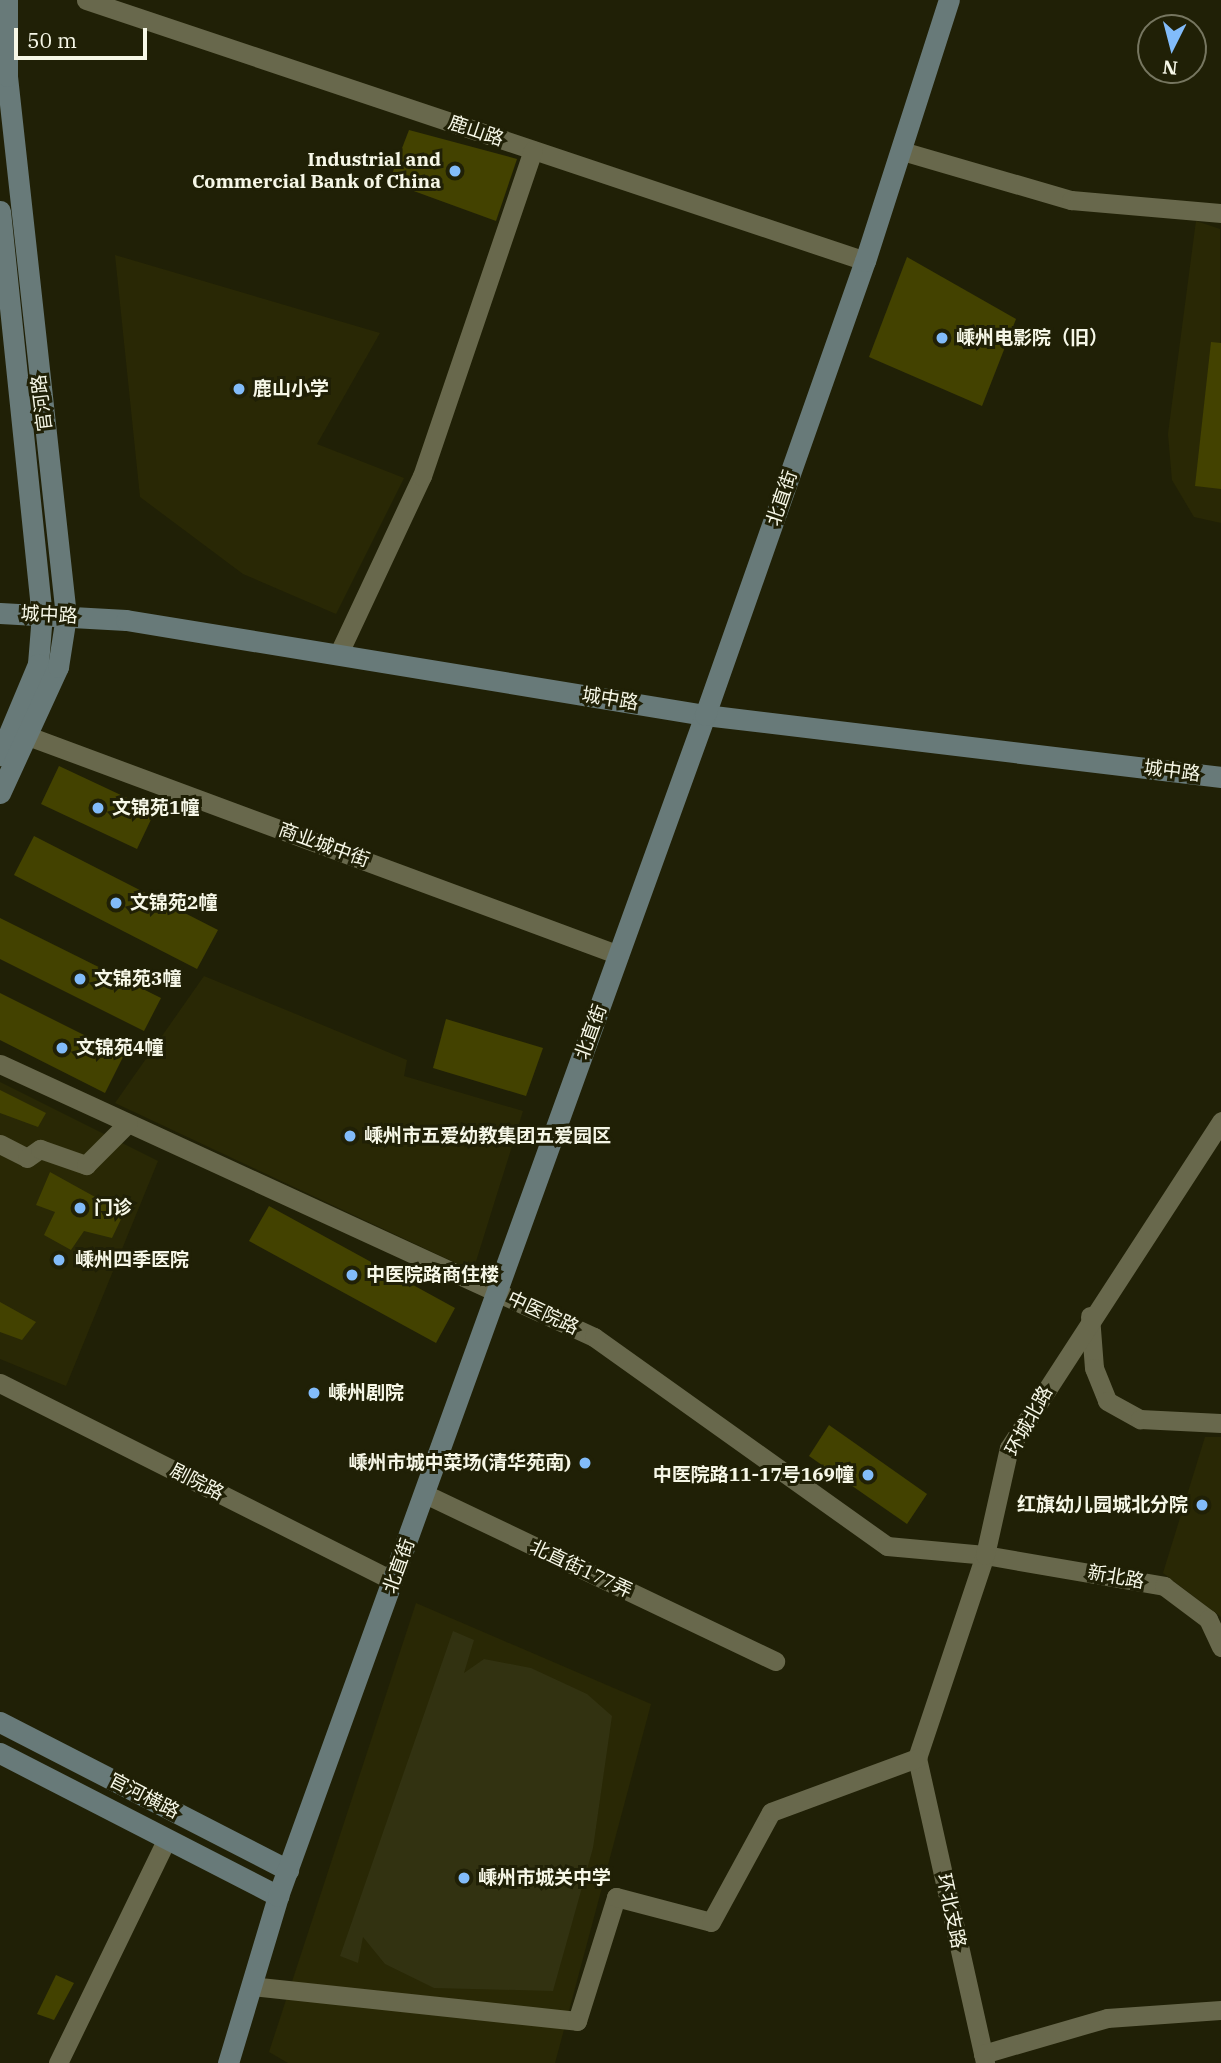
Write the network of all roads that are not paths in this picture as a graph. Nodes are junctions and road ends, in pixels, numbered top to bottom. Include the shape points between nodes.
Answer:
1 (7, 0) edge
2 (86, 0) edge
3 (949, 0) edge
4 (533, 150) junction
5 (902, 151) junction
6 (0, 211) edge
7 (1221, 213) edge
8 (865, 261) junction
9 (0, 613) edge
10 (42, 614) junction
11 (66, 616) junction
12 (338, 655) junction
13 (705, 715) junction
14 (28, 736) junction
15 (0, 755) edge
16 (1221, 777) edge
17 (0, 793) edge
18 (619, 955) junction
19 (0, 1065) edge
20 (1221, 1121) edge
21 (128, 1123) junction
22 (0, 1144) edge
23 (498, 1293) junction
24 (1090, 1316) junction
25 (0, 1383) edge
26 (1221, 1423) edge
27 (425, 1493) junction
28 (985, 1555) junction
29 (393, 1581) junction
30 (1221, 1647) edge
31 (775, 1661) dead end
32 (0, 1722) edge
33 (0, 1753) edge
34 (918, 1758) junction
35 (167, 1839) junction
36 (288, 1870) junction
37 (278, 1896) junction
38 (251, 1986) junction
39 (1221, 2010) edge
40 (984, 2059) edge
41 (58, 2063) edge
42 (228, 2063) edge

1 - 11 main road, 官河路 via 7,76
2 - 4 street, 鹿山路
3 - 5 main road, 北直街
4 - 8 street, 鹿山路
4 - 12 street via 422,476
5 - 7 street via 1071,200
5 - 8 main road, 北直街
6 - 10 main road, 官河路
8 - 13 main road, 北直街
9 - 10 main road, 城中路
10 - 11 main road, 城中路
10 - 15 main road, 官河路 via 38,664
11 - 12 main road, 城中路
11 - 14 main road, 官河路 via 58,667
12 - 13 main road, 城中路
13 - 16 main road, 城中路
13 - 18 main road, 北直街
14 - 17 main road, 官河路
14 - 18 street, 商业城中街
18 - 23 main road, 北直街
19 - 21 street, 中医院路
20 - 24 street, 环城北路
21 - 22 street via 86,1166 40,1149 27,1158
21 - 23 street, 中医院路
23 - 27 main road, 北直街
23 - 28 street, 中医院路 via 594,1337 887,1546
24 - 26 street via 1094,1368 1107,1401 1140,1419
24 - 28 street, 环城北路 via 1009,1448
25 - 29 street, 剧院路
27 - 29 main road, 北直街
27 - 31 street, 北直街177弄
28 - 30 street, 新北路 via 1164,1586 1208,1619
28 - 34 street, 环城北路
29 - 36 main road, 北直街
32 - 36 main road, 官河横路
33 - 35 main road, 官河横路
34 - 38 street via 771,1812 711,1922 616,1898 577,2021
34 - 40 street, 环北支路
35 - 37 main road, 官河横路
35 - 41 street
36 - 37 main road, 北直街
37 - 38 main road, 北直街
38 - 42 main road, 北直街
39 - 40 street via 1107,2018

